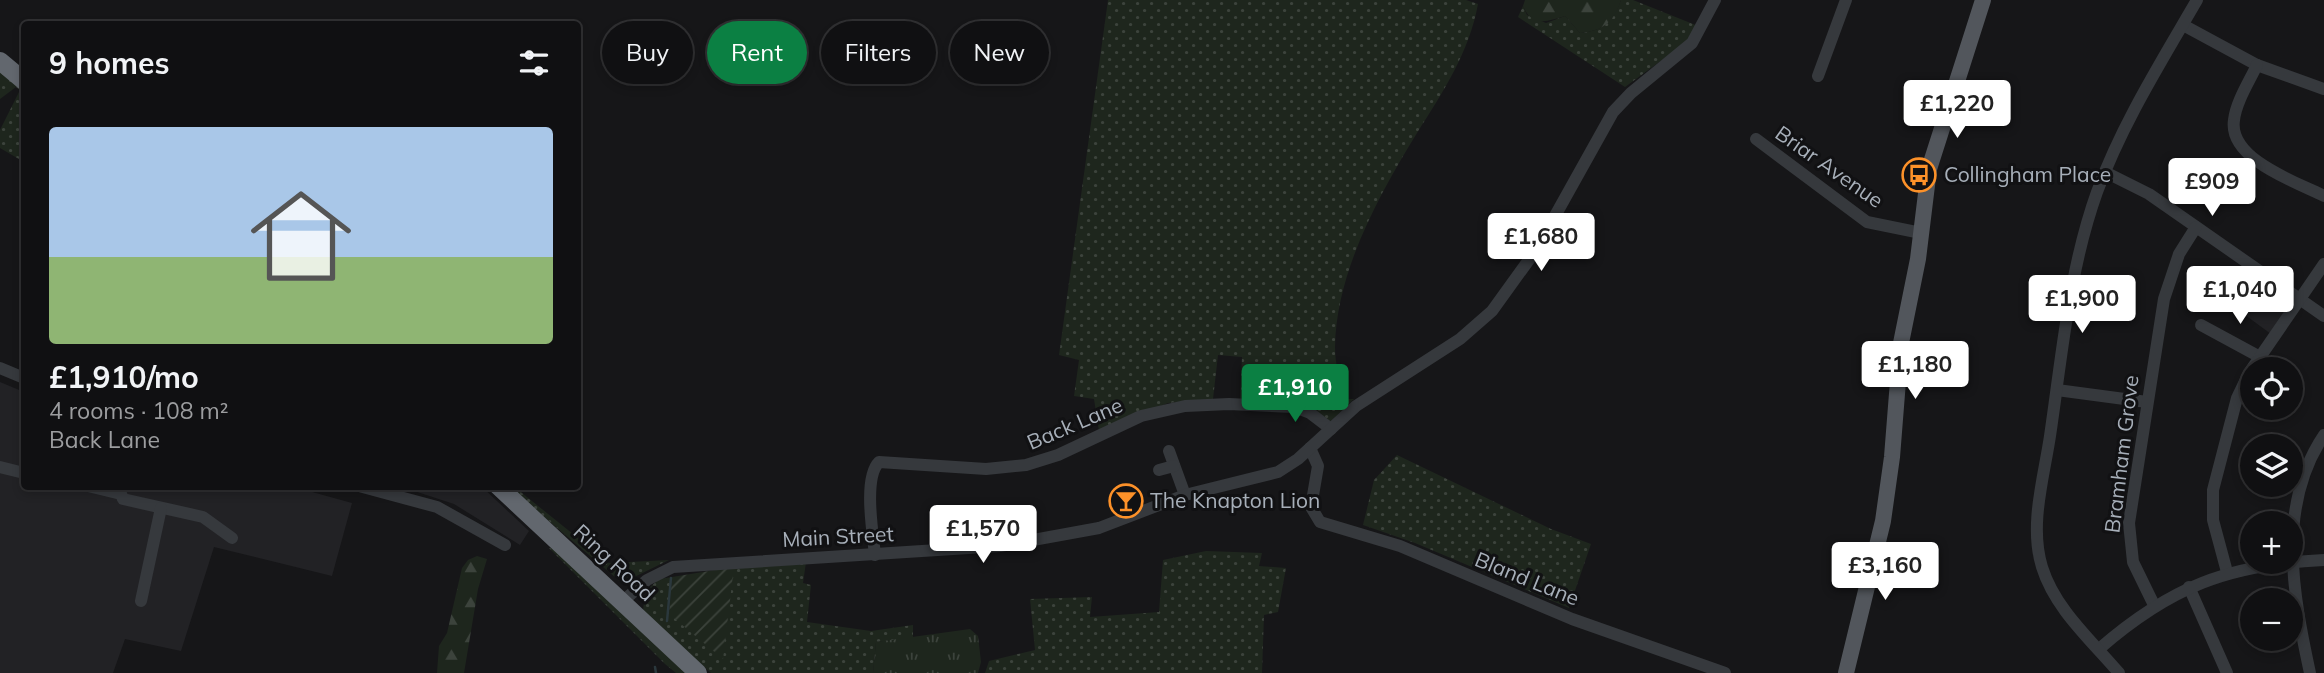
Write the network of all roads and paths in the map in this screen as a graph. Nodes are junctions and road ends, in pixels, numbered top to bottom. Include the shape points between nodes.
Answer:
1 (1715, 0) edge
2 (1846, 0) edge
3 (1983, 0) edge
4 (2197, 0) edge
5 (2183, 25) junction
6 (0, 61) edge
7 (2257, 65) junction
8 (1818, 76) dead end
9 (21, 78) edge
10 (2324, 89) edge
11 (1756, 139) dead end
12 (2105, 172) junction
13 (2324, 196) edge
14 (2196, 227) junction
15 (1921, 233) junction
16 (2324, 264) edge
17 (2300, 299) junction
18 (2324, 316) edge
19 (2202, 325) dead end
20 (2260, 357) joint
21 (0, 368) edge
22 (21, 377) edge
23 (2057, 390) junction
24 (2240, 393) edge
25 (2147, 402) junction
26 (1331, 429) junction
27 (2324, 435) edge
28 (1310, 448) junction
29 (1169, 451) dead end
30 (1174, 466) junction
31 (0, 467) edge
32 (1159, 470) dead end
33 (21, 471) edge
34 (101, 490) edge
35 (374, 490) edge
36 (502, 490) edge
37 (1185, 495) junction
38 (161, 508) junction
39 (2295, 511) edge
40 (232, 537) dead end
41 (505, 545) dead end
42 (875, 555) junction
43 (2324, 560) edge
44 (2303, 561) edge
45 (2240, 570) edge
46 (2227, 572) junction
47 (2295, 574) edge
48 (2189, 587) junction
49 (141, 601) dead end
50 (622, 602) junction
51 (2154, 605) junction
52 (2099, 649) junction
53 (698, 673) edge
54 (1725, 673) edge
55 (1846, 673) edge
56 (2119, 673) edge
57 (2227, 673) edge
58 (2310, 673) edge

1 - 26 street, Main Street via 1692,43 1630,93 1606,122 1536,250 1492,311 1460,339 1365,399
2 - 8 street
3 - 15 main road via 1932,159
4 - 5 street
5 - 7 street
5 - 12 street via 2127,123
6 - 9 highway
7 - 10 street
7 - 13 street via 2234,120 2238,142 2254,160
11 - 15 street, Briar Avenue via 1867,222
12 - 14 street via 2140,189
12 - 23 street via 2077,263
14 - 17 street
14 - 25 street, Bramham Grove via 2168,282
15 - 55 main road via 1901,342 1883,521
16 - 17 street
17 - 18 street
17 - 20 street
19 - 20 street
21 - 22 street
23 - 25 street
23 - 52 street via 2038,514 2038,552 2059,601
24 - 46 street via 2213,490 2213,520
25 - 51 street, Bramham Grove via 2129,537 2137,576
26 - 28 street, Main Street
26 - 42 street, Back Lane via 1294,407 1185,406 1141,416 1026,465 986,469 879,462 871,488
27 - 39 street via 2306,463
28 - 37 street, Main Street via 1268,476
28 - 54 street, Bland Lane via 1318,466 1311,507 1316,518 1326,524 1400,546 1572,619
29 - 30 street
30 - 32 street
30 - 37 street
31 - 33 street
34 - 38 street
35 - 41 street via 437,507
36 - 50 highway, Ring Road
37 - 42 street, Main Street via 1078,533 970,550
38 - 40 street via 203,517
38 - 49 street
42 - 50 street, Main Street via 682,565 654,575
43 - 44 street
45 - 46 street
46 - 48 street
47 - 58 street
48 - 51 street
48 - 57 street
50 - 53 highway, Ring Road
51 - 52 street
52 - 56 street

